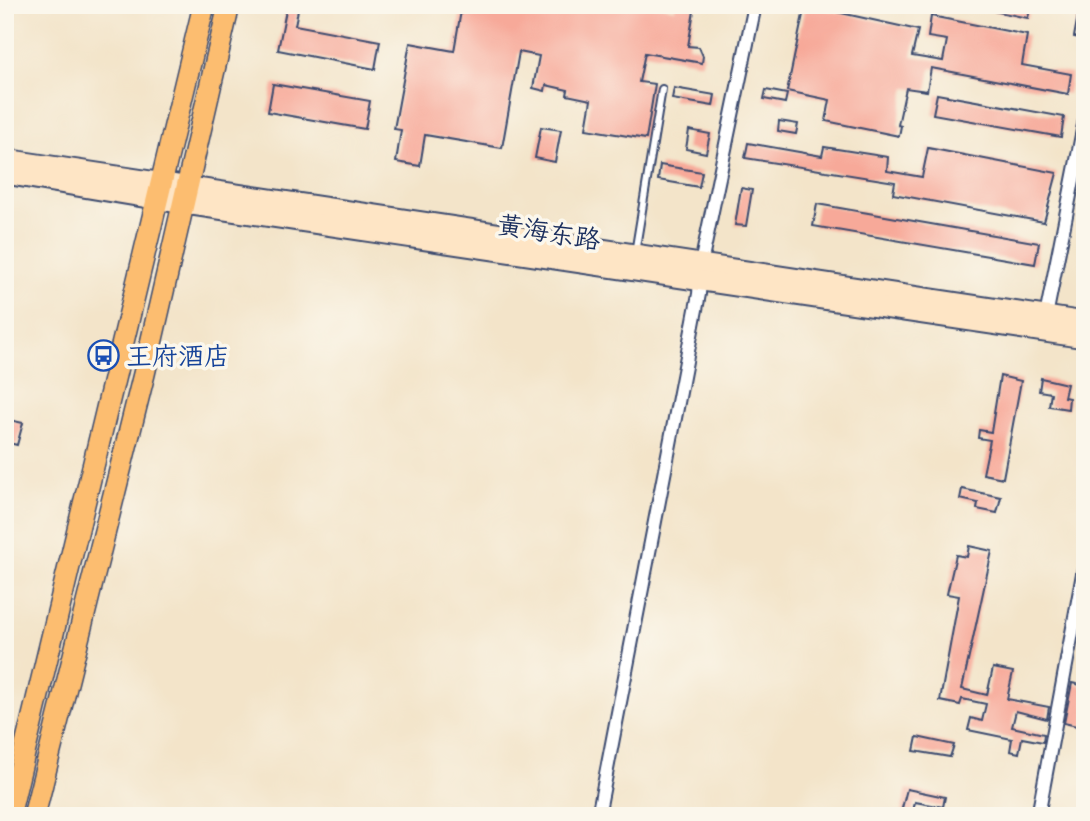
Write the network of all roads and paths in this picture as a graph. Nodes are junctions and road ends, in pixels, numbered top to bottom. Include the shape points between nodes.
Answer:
1 (204, 5) edge
2 (229, 5) edge
3 (755, 5) edge
4 (662, 89) dead end
5 (1085, 120) edge
6 (5, 159) edge
7 (5, 174) edge
8 (161, 191) junction
9 (186, 195) junction
10 (635, 254) junction
11 (699, 272) junction
12 (1046, 316) junction
13 (1085, 322) edge
14 (1085, 338) edge
15 (1085, 563) edge
16 (9, 816) edge
17 (34, 816) edge
18 (598, 816) edge
19 (1038, 816) edge

1 - 8 main road
2 - 9 main road
3 - 11 street
4 - 10 lane
5 - 12 street
6 - 8 street, 黄海东路
7 - 8 street, 黄海东路
8 - 9 street, 黄海东路
8 - 16 main road
9 - 10 street, 黄海东路
9 - 11 street, 黄海东路
9 - 17 main road
10 - 11 street, 黄海东路
11 - 12 street, 黄海东路
11 - 14 street, 黄海东路
11 - 18 street via 699,294
12 - 13 street, 黄海东路
15 - 19 street

